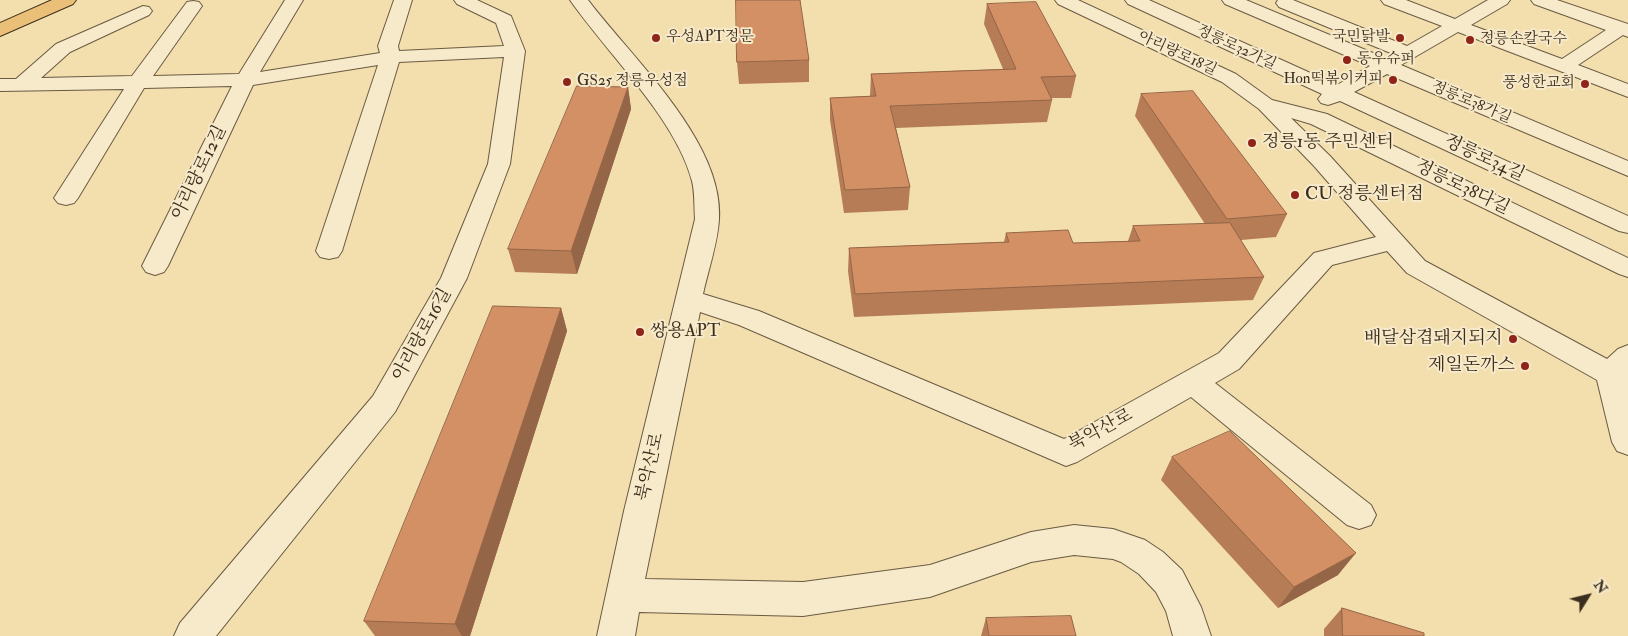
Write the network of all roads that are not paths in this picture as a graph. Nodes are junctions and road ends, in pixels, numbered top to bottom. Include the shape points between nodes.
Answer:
1 (67, 0) edge
2 (294, 0) edge
3 (403, 0) edge
4 (463, 0) edge
5 (579, 0) edge
6 (1064, 0) edge
7 (1103, 0) edge
8 (1134, 0) edge
9 (1231, 0) edge
10 (1277, 0) edge
11 (1390, 0) edge
12 (1502, 0) edge
13 (1540, 0) edge
14 (193, 6) dead end
15 (1083, 9) junction
16 (143, 11) dead end
17 (1457, 26) junction
18 (0, 30) edge
19 (1624, 30) edge
20 (515, 51) junction
21 (1408, 54) junction
22 (390, 57) junction
23 (1564, 66) junction
24 (1385, 67) junction
25 (245, 80) junction
26 (138, 82) junction
27 (21, 84) junction
28 (0, 85) edge
29 (1628, 90) edge
30 (1339, 93) junction
31 (1266, 105) junction
32 (1628, 169) edge
33 (66, 198) dead end
34 (1628, 225) edge
35 (1393, 241) junction
36 (330, 251) dead end
37 (155, 266) dead end
38 (1628, 268) edge
39 (689, 299) junction
40 (1622, 372) edge
41 (1192, 382) junction
42 (1628, 442) edge
43 (1359, 515) dead end
44 (624, 595) junction
45 (193, 636) edge
46 (616, 636) edge
47 (1192, 636) edge

1 - 18 main road
2 - 25 street, 아리랑로12길
3 - 22 street via 388,46
4 - 20 street, 아리랑로16길 via 504,20
5 - 39 street, 북악산로 via 686,140 703,180 707,220
6 - 15 street, 아리랑로18길
7 - 15 street
8 - 30 street, 정릉로32가길
9 - 24 street, 정릉로38가길
10 - 21 street
11 - 17 street
12 - 17 street
13 - 19 street
14 - 26 street
15 - 31 street, 아리랑로18길 via 1229,78
16 - 27 street via 63,48
17 - 21 street
17 - 23 street
19 - 23 street
20 - 22 street
20 - 45 street, 아리랑로16길 via 499,164 454,278 384,404
21 - 24 street
22 - 25 street
22 - 36 street
23 - 29 street
24 - 30 street
24 - 32 street, 정릉로38가길
25 - 26 street
25 - 37 street, 아리랑로12길
26 - 27 street
26 - 33 street
27 - 28 street
30 - 31 street via 1317,106
30 - 34 street, 정릉로34길
31 - 35 street via 1322,161
31 - 38 street, 정릉로38다길 via 1319,119
35 - 40 street via 1416,267
35 - 41 street, 북악산로 via 1323,260 1229,361
39 - 41 street, 북악산로 via 749,318 1066,453
39 - 44 street, 북악산로
40 - 42 street
41 - 43 street
44 - 46 street, 북악산로
44 - 47 street via 803,600 930,581 1030,547 1074,540 1114,544 1151,563 1169,582 1183,608

